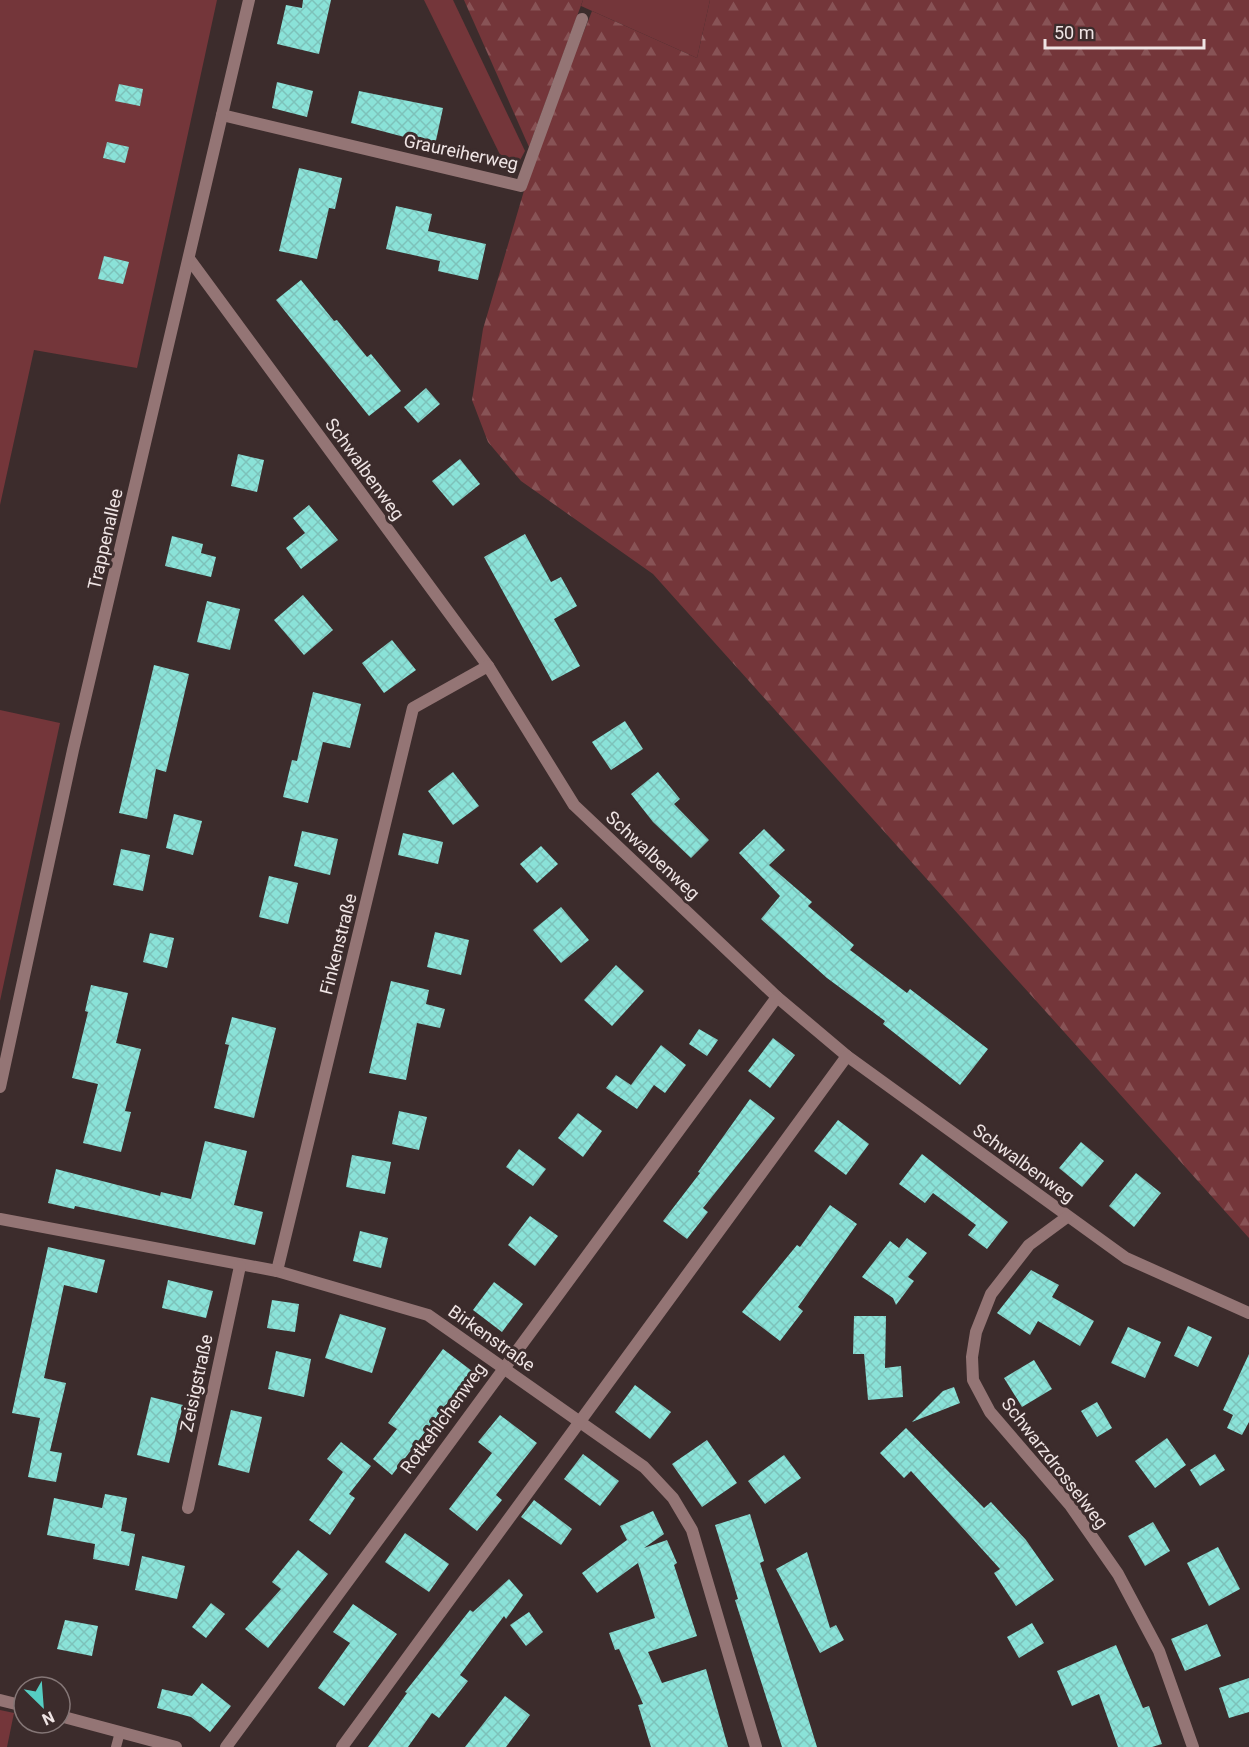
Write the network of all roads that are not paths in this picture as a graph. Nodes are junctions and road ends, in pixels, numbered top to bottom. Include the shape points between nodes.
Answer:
1 (249, 0) edge
2 (582, 19) dead end
3 (222, 116) junction
4 (190, 260) junction
5 (488, 666) junction
6 (777, 997) junction
7 (847, 1056) junction
8 (0, 1087) edge
9 (1067, 1217) junction
10 (0, 1219) edge
11 (240, 1266) junction
12 (277, 1271) junction
13 (1249, 1313) edge
14 (502, 1368) junction
15 (580, 1419) junction
16 (188, 1508) dead end
17 (72, 1719) edge
18 (120, 1732) junction
19 (116, 1747) edge
20 (176, 1747) edge
21 (226, 1747) edge
22 (342, 1747) edge
23 (756, 1747) edge
24 (1193, 1747) edge

1 - 3 street, Trappenallee
2 - 3 street, Graureiherweg via 521,186
3 - 4 street, Trappenallee
4 - 5 street, Schwalbenweg
4 - 8 street, Trappenallee via 73,750
5 - 6 street, Schwalbenweg via 574,805
5 - 12 street, Finkenstraße via 413,708
6 - 7 street, Schwalbenweg
6 - 14 street, Rotkehlchenweg
7 - 9 street, Schwalbenweg
7 - 15 street
9 - 13 street, Schwalbenweg via 1126,1258
9 - 24 street, Schwarzdrosselweg via 1029,1245 991,1294 976,1332 973,1380 990,1412 1070,1505 1118,1574 1159,1651
10 - 11 street, Birkenstraße
11 - 12 street, Birkenstraße
11 - 16 street, Zeisigstraße
12 - 14 street, Birkenstraße via 428,1315
14 - 15 street, Birkenstraße
14 - 21 street, Rotkehlchenweg
15 - 22 street
15 - 23 street, Birkenstraße via 644,1467 673,1498 692,1530
17 - 18 street
18 - 19 lane
18 - 20 street

